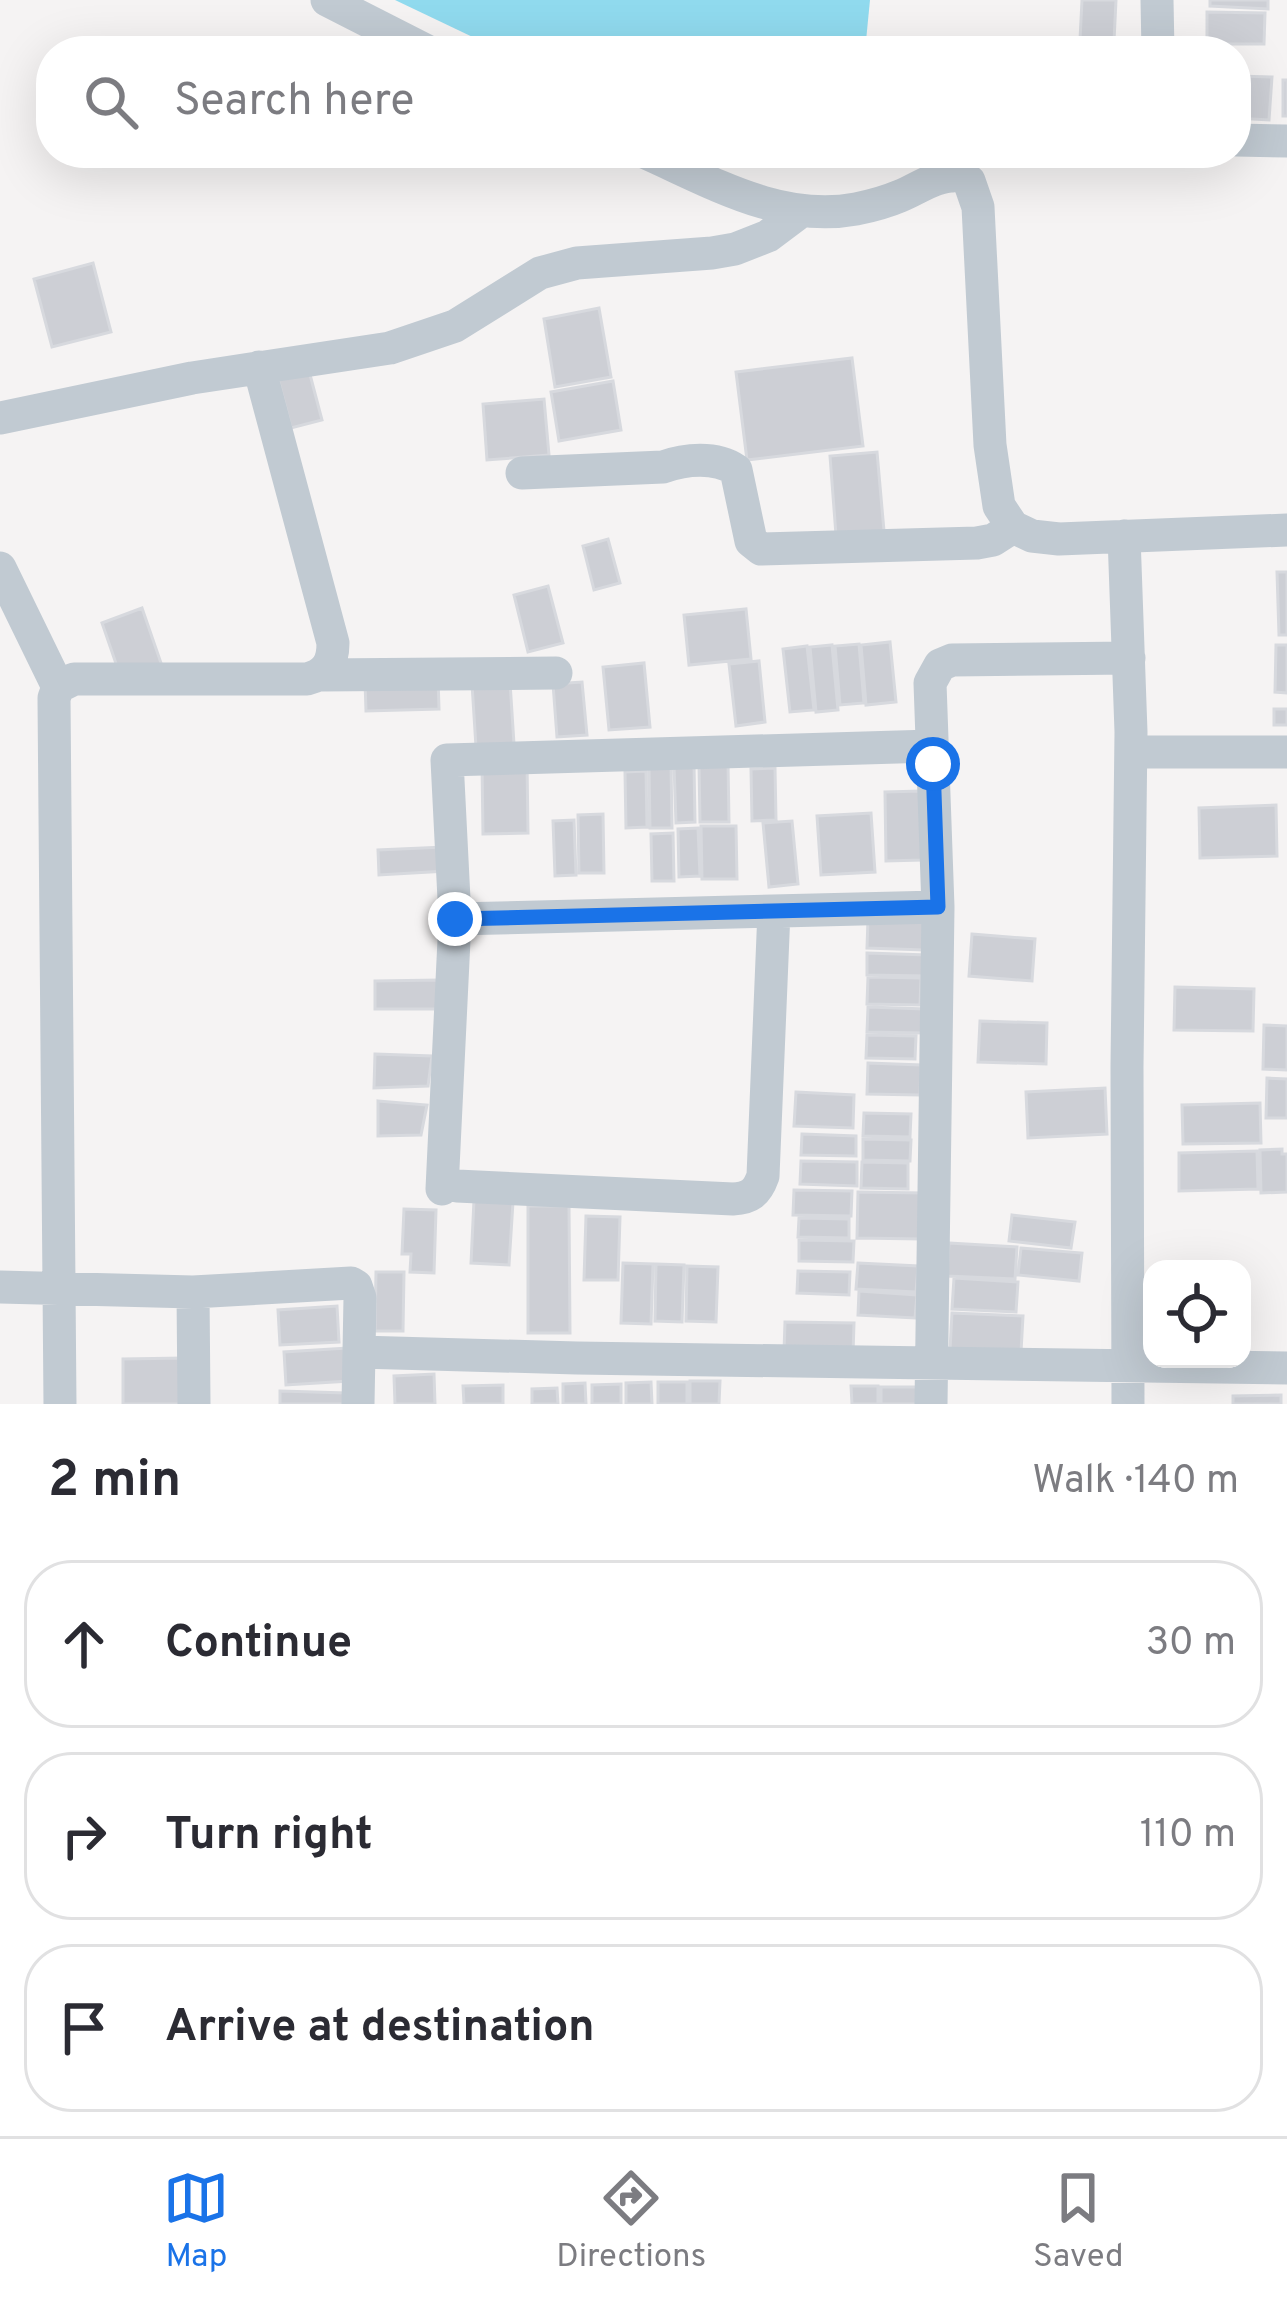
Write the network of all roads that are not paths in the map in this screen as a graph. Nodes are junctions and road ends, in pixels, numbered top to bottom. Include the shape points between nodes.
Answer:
1 (327, 0) edge
2 (1157, 0) edge
3 (398, 36) edge
4 (1158, 36) edge
5 (1251, 140) edge
6 (1287, 141) edge
7 (681, 168) edge
8 (959, 168) edge
9 (966, 168) edge
10 (800, 212) junction
11 (259, 367) junction
12 (0, 418) edge
13 (522, 473) dead end
14 (1013, 527) junction
15 (1287, 530) edge
16 (1124, 536) junction
17 (0, 568) edge
18 (1129, 658) junction
19 (556, 673) dead end
20 (321, 674) junction
21 (58, 687) junction
22 (932, 746) junction
23 (1130, 752) junction
24 (1287, 752) edge
25 (938, 907) junction
26 (774, 911) junction
27 (455, 919) junction
28 (57, 1286) junction
29 (0, 1287) edge
30 (194, 1292) junction
31 (359, 1352) junction
32 (932, 1364) junction
33 (1127, 1368) junction
34 (1287, 1368) edge
35 (60, 1404) edge
36 (194, 1404) edge
37 (358, 1404) edge
38 (931, 1404) edge
39 (1128, 1404) edge

1 - 3 street
2 - 4 street
5 - 6 street
7 - 10 street
8 - 10 street via 868,206
9 - 14 street via 978,207 992,460 999,506
10 - 11 street via 736,249 577,263 541,273 454,326 390,348
11 - 12 street
11 - 20 street via 333,644
13 - 14 street via 728,464 751,542 761,549 977,544
14 - 16 street via 1059,539
15 - 16 street
16 - 18 street
17 - 21 street
18 - 22 street via 940,665 930,682
18 - 23 street
19 - 20 street
20 - 21 street via 74,679
21 - 28 street
22 - 25 street
22 - 27 street via 447,760
23 - 24 street
23 - 33 street
25 - 26 street
25 - 32 street
26 - 27 street
26 - 27 street via 763,1176 754,1193 733,1199 450,1187
28 - 29 street
28 - 30 street
28 - 35 street
30 - 31 street via 351,1283 360,1298
30 - 36 street
31 - 32 street
31 - 37 street
32 - 33 street
32 - 38 street
33 - 34 street
33 - 39 street

